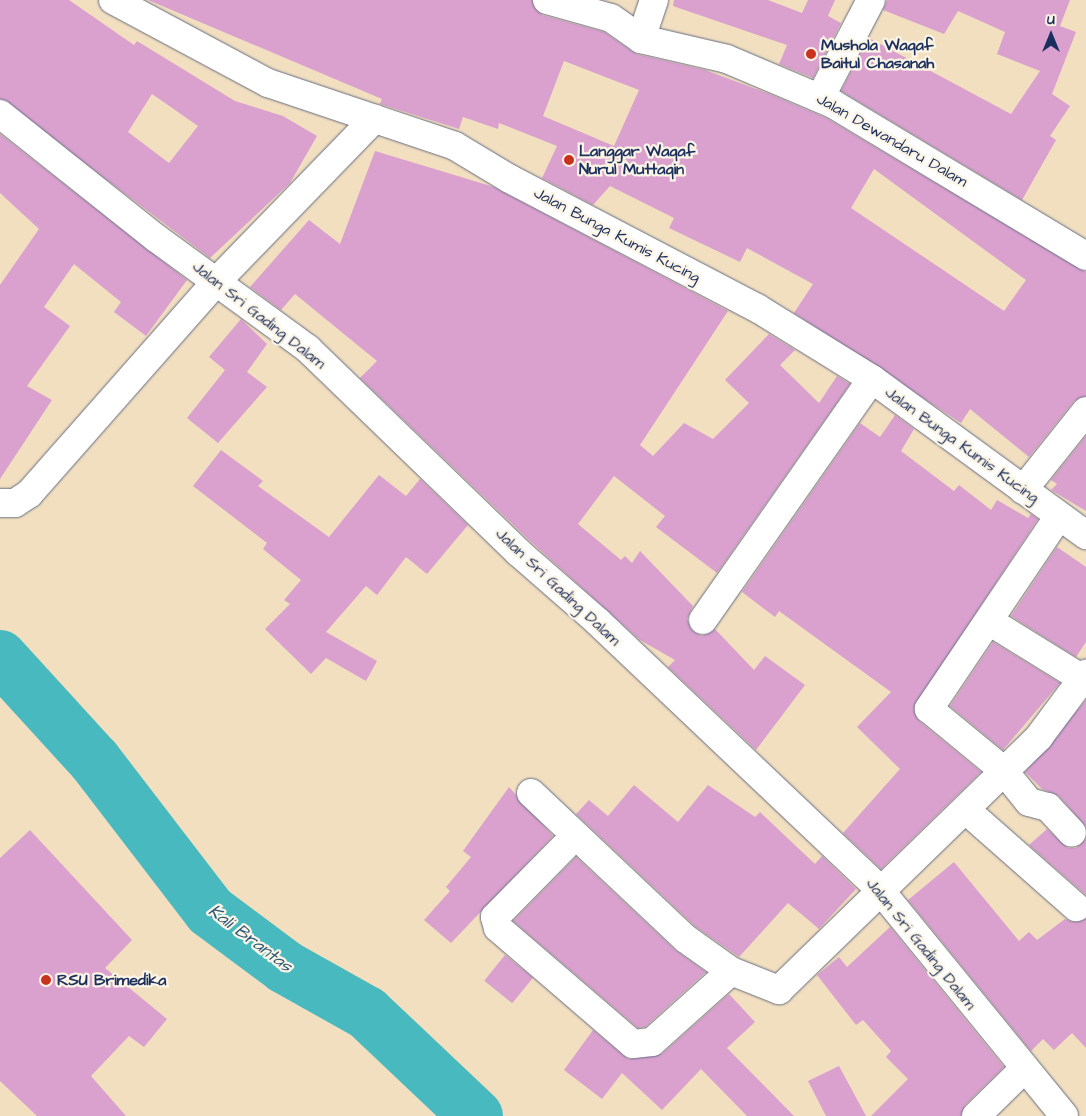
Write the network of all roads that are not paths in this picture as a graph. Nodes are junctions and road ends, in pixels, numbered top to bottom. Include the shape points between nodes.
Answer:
1 (113, 0) edge
2 (547, 0) edge
3 (654, 0) edge
4 (871, 0) edge
5 (642, 38) junction
6 (820, 98) junction
7 (0, 114) edge
8 (374, 119) junction
9 (1086, 256) edge
10 (217, 281) junction
11 (872, 379) junction
12 (1086, 411) edge
13 (1023, 490) junction
14 (0, 502) edge
15 (1059, 516) junction
16 (1086, 535) edge
17 (703, 620) dead end
18 (989, 621) junction
19 (1084, 677) edge
20 (1002, 770) junction
21 (531, 793) dead end
22 (966, 810) junction
23 (1072, 833) dead end
24 (575, 836) junction
25 (880, 890) junction
26 (1076, 907) dead end
27 (731, 971) junction
28 (1023, 1070) junction
29 (976, 1116) edge
30 (1064, 1116) edge

1 - 8 street, Jalan Bunga Kumis Kucing via 268,83
2 - 5 street, Jalan Dewandaru Dalam via 611,18
3 - 5 street
4 - 6 street
5 - 6 street, Jalan Dewandaru Dalam via 727,59
6 - 9 street, Jalan Dewandaru Dalam
7 - 10 street, Jalan Sri Gading Dalam
8 - 10 street
8 - 11 street, Jalan Bunga Kumis Kucing via 456,146 510,179 757,308
10 - 14 street via 29,494 15,503
10 - 25 street, Jalan Sri Gading Dalam via 308,349
11 - 13 street, Jalan Bunga Kumis Kucing
11 - 17 street
12 - 13 street
13 - 15 street, Jalan Bunga Kumis Kucing
15 - 16 street, Jalan Bunga Kumis Kucing
15 - 18 street
18 - 19 street
18 - 20 street via 929,709
19 - 20 street via 1039,737
20 - 22 street
20 - 23 street via 1029,802 1048,807
21 - 24 street
22 - 25 street
22 - 26 street
24 - 27 street via 686,939
24 - 27 street via 494,917 494,924 505,934 633,1044 652,1042
25 - 27 street via 789,985 780,990
25 - 28 street, Jalan Sri Gading Dalam
28 - 29 street
28 - 30 street, Jalan Sri Gading Dalam

